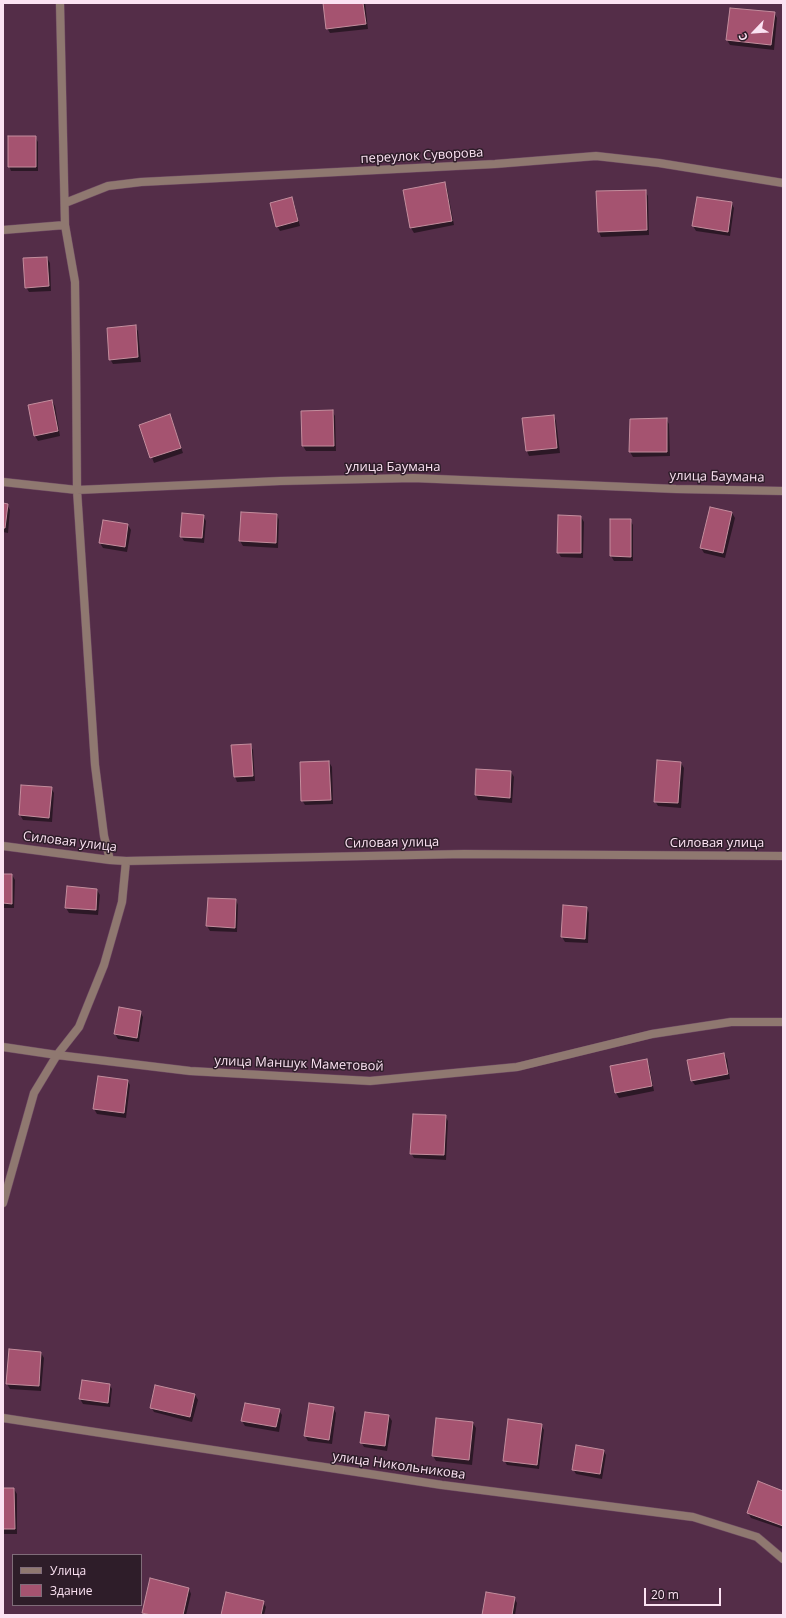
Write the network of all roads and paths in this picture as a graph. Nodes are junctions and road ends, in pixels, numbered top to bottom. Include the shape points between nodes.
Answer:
1 (60, 3) edge
2 (783, 183) edge
3 (65, 203) junction
4 (65, 225) junction
5 (3, 230) edge
6 (3, 482) edge
7 (76, 490) junction
8 (783, 491) edge
9 (3, 846) edge
10 (783, 856) edge
11 (110, 860) junction
12 (126, 861) junction
13 (783, 1022) edge
14 (3, 1046) edge
15 (57, 1056) junction
16 (3, 1203) edge
17 (3, 1418) edge
18 (783, 1559) edge

1 - 3 street
2 - 3 street, переулок Суворова via 659,163 596,156 495,164 140,182 108,186
3 - 4 street
4 - 5 street
4 - 7 street via 75,282
6 - 7 street, улица Баумана
7 - 8 street, улица Баумана via 413,478
7 - 11 street via 95,765 104,836
9 - 11 street, Силовая улица
10 - 12 street, Силовая улица via 464,854
11 - 12 street, Силовая улица
12 - 15 street via 122,902 104,965 79,1027
13 - 15 street, улица Маншук Маметовой via 731,1022 702,1026 652,1034 517,1066 370,1082 190,1071
14 - 15 street, улица Маншук Маметовой
15 - 16 street via 34,1093
17 - 18 street, улица Никольникова via 442,1485 693,1518 757,1537

